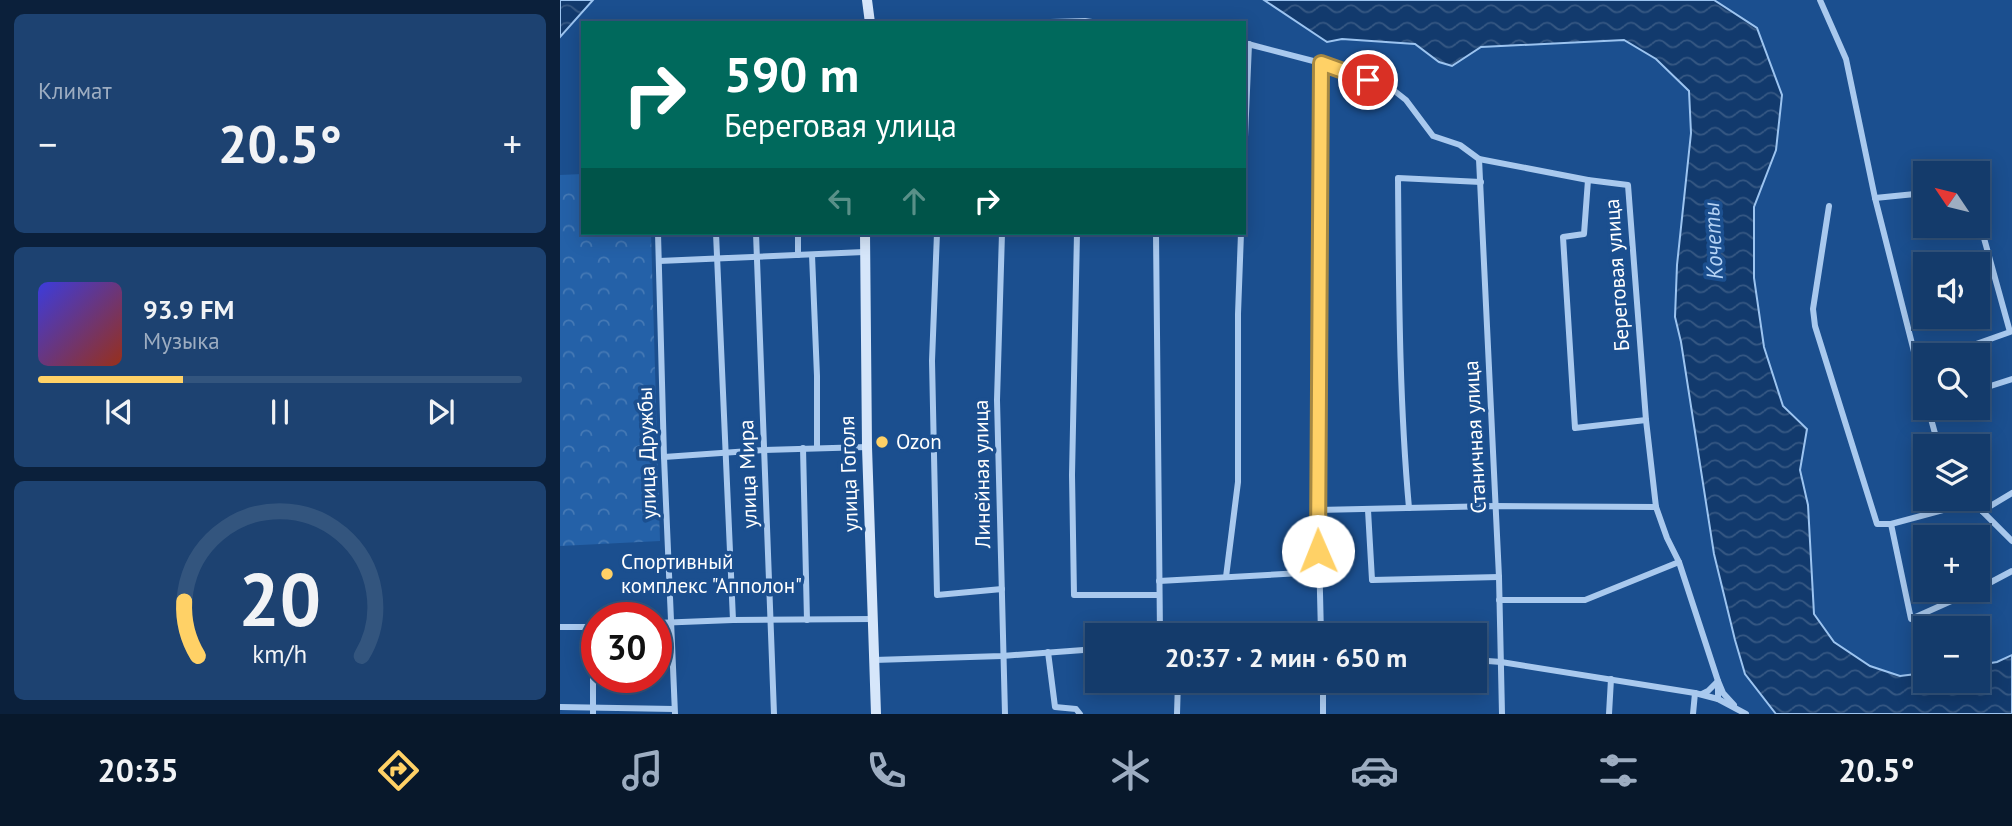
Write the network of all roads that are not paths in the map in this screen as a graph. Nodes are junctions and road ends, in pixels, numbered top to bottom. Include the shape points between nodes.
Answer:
1 (867, 0) edge
2 (1820, 0) edge
3 (870, 21) edge
4 (1247, 44) edge
5 (1321, 63) junction
6 (1246, 83) edge
7 (1479, 159) junction
8 (1588, 180) junction
9 (1480, 181) junction
10 (1913, 194) edge
11 (1875, 198) junction
12 (1829, 206) dead end
13 (658, 235) edge
14 (716, 235) edge
15 (756, 235) edge
16 (798, 235) edge
17 (865, 235) edge
18 (937, 235) edge
19 (1002, 235) edge
20 (1077, 235) edge
21 (1156, 235) edge
22 (1241, 235) edge
23 (1984, 238) edge
24 (864, 253) junction
25 (798, 255) junction
26 (812, 255) junction
27 (757, 257) junction
28 (717, 258) junction
29 (659, 261) junction
30 (1915, 343) edge
31 (1979, 343) edge
32 (2012, 379) edge
33 (1990, 386) edge
34 (1646, 420) junction
35 (867, 447) junction
36 (803, 448) junction
37 (817, 448) junction
38 (764, 450) junction
39 (726, 452) junction
40 (664, 457) junction
41 (2012, 493) edge
42 (1495, 506) junction
43 (1656, 507) junction
44 (1409, 508) junction
45 (1318, 510) junction
46 (1368, 510) junction
47 (1937, 511) edge
48 (1982, 512) joint
49 (1891, 524) junction
50 (2012, 541) edge
51 (1679, 562) junction
52 (2012, 571) edge
53 (1319, 572) junction
54 (1226, 577) junction
55 (1499, 578) junction
56 (1159, 581) junction
57 (1990, 582) edge
58 (1002, 589) junction
59 (1160, 595) junction
60 (1499, 600) junction
61 (669, 602) edge
62 (1948, 602) edge
63 (873, 619) junction
64 (733, 620) junction
65 (807, 620) junction
66 (771, 621) junction
67 (672, 622) edge
68 (1160, 623) edge
69 (1321, 623) edge
70 (560, 627) edge
71 (581, 627) edge
72 (1085, 650) edge
73 (1048, 652) junction
74 (1002, 656) junction
75 (874, 660) junction
76 (1487, 661) edge
77 (1501, 662) junction
78 (672, 666) edge
79 (1611, 679) junction
80 (1718, 681) junction
81 (593, 693) edge
82 (1178, 693) edge
83 (1323, 693) edge
84 (1698, 694) junction
85 (1718, 699) junction
86 (560, 707) edge
87 (593, 711) edge
88 (674, 711) edge
89 (1743, 712) edge
90 (774, 714) edge
91 (876, 714) edge
92 (1005, 714) edge
93 (1080, 714) edge
94 (1177, 714) edge
95 (1323, 714) edge
96 (1502, 714) edge
97 (1609, 714) edge
98 (1693, 714) edge

1 - 3 street
2 - 11 street via 1846,59
4 - 5 street, Береговая улица
4 - 6 street
5 - 7 street, Береговая улица via 1392,89 1433,136 1460,145
5 - 45 street
7 - 8 street, Береговая улица
7 - 9 street, Станичная улица
8 - 34 street, Береговая улица via 1628,185
8 - 34 street via 1584,234 1563,237 1575,428
9 - 42 street, Станичная улица
9 - 44 street via 1398,178 1399,340
10 - 11 street
11 - 30 street
12 - 49 street via 1815,326 1877,524
13 - 29 street, улица Дружбы
14 - 28 street
15 - 27 street, улица Мира
16 - 25 street
17 - 24 street, улица Гоголя
18 - 58 street via 932,361 937,595
19 - 58 street, Линейная улица via 997,400
20 - 59 street via 1074,595
21 - 56 street
22 - 54 street via 1238,482
23 - 31 street via 2010,332
24 - 26 street
24 - 35 street, улица Гоголя
25 - 26 street
25 - 27 street
26 - 37 street
27 - 28 street
27 - 38 street, улица Мира
28 - 29 street
28 - 39 street
29 - 40 street, улица Дружбы
32 - 33 street
34 - 43 street, Береговая улица
35 - 37 street
35 - 63 street, улица Гоголя
36 - 37 street
36 - 38 street
36 - 65 street
38 - 39 street
38 - 66 street, улица Мира
39 - 40 street
39 - 64 street
40 - 61 street, улица Дружбы
41 - 48 street
42 - 43 street
42 - 44 street
42 - 55 street, Станичная улица
43 - 51 street, Береговая улица
44 - 46 street
45 - 46 street
45 - 53 street
46 - 55 street via 1372,580
47 - 49 street
48 - 50 street
49 - 62 street via 1911,619
51 - 60 street via 1585,600
51 - 80 street, Береговая улица
52 - 57 street
53 - 54 street
53 - 69 street
54 - 56 street
55 - 60 street, Станичная улица
56 - 59 street
58 - 74 street, Линейная улица
59 - 68 street
60 - 77 street, Станичная улица
63 - 65 street
63 - 75 street, улица Гоголя
64 - 66 street
64 - 67 street
65 - 66 street
66 - 90 street, улица Мира
70 - 71 street
72 - 73 street
73 - 74 street
73 - 93 street via 1055,707 1076,709
74 - 75 street
74 - 92 street, Линейная улица
75 - 91 street, улица Гоголя
76 - 77 street
77 - 79 street
77 - 96 street, Станичная улица
78 - 88 street, улица Дружбы
79 - 84 street
79 - 97 street
80 - 84 street
80 - 85 street, Береговая улица
80 - 89 street via 1728,700
81 - 87 street
82 - 94 street
83 - 95 street
84 - 85 street
84 - 98 street
85 - 89 street
86 - 87 street
87 - 88 street

